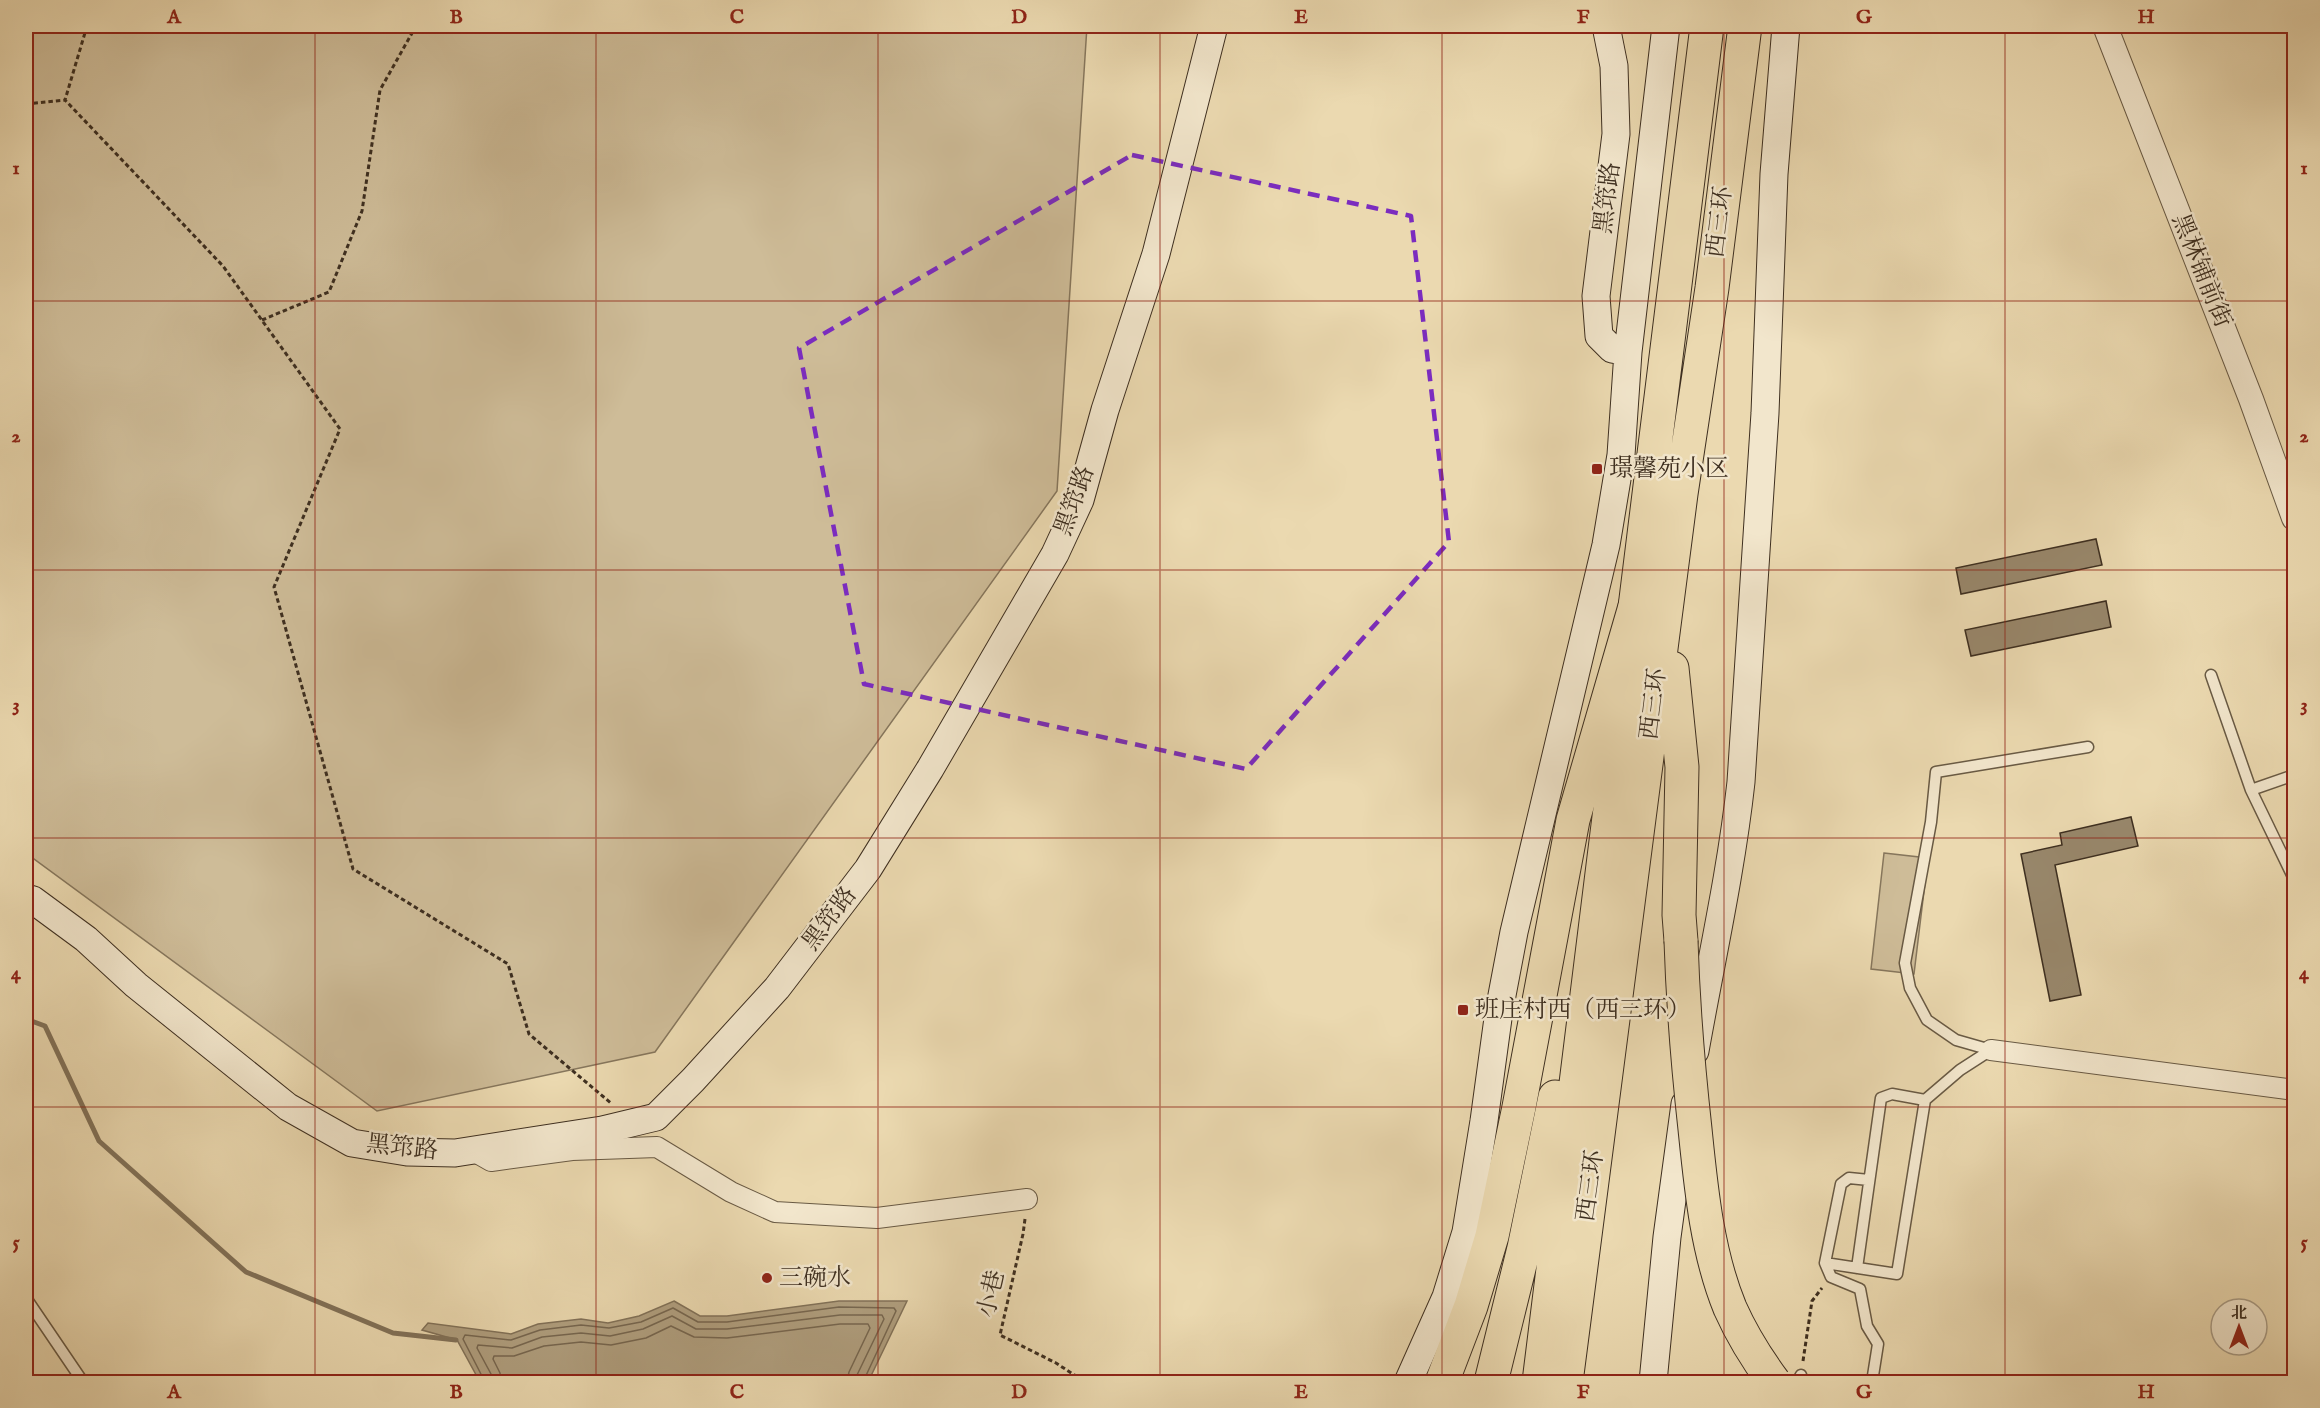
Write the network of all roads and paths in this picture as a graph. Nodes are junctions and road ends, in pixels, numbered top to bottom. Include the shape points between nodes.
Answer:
1 (87, 26) edge
2 (416, 26) edge
3 (1214, 26) edge
4 (1606, 26) edge
5 (1666, 26) edge
6 (1707, 26) edge
7 (1745, 26) edge
8 (1786, 26) edge
9 (2105, 26) edge
10 (65, 100) junction
11 (26, 104) edge
12 (262, 320) junction
13 (1628, 352) junction
14 (2295, 518) edge
15 (1651, 605) junction
16 (2211, 675) dead end
17 (2088, 747) dead end
18 (2295, 775) edge
19 (2250, 790) junction
20 (2295, 879) edge
21 (26, 898) edge
22 (1593, 938) junction
23 (1991, 1050) junction
24 (2295, 1090) edge
25 (1925, 1100) junction
26 (634, 1122) junction
27 (472, 1150) junction
28 (1869, 1180) junction
29 (1027, 1199) joint
30 (1825, 1263) junction
31 (1857, 1268) junction
32 (1831, 1277) junction
33 (26, 1298) edge
34 (1791, 1380) edge
35 (83, 1383) edge
36 (1085, 1383) edge
37 (1408, 1383) edge
38 (1442, 1383) edge
39 (1491, 1383) edge
40 (1539, 1383) edge
41 (1566, 1383) edge
42 (1653, 1383) edge
43 (1872, 1383) edge

1 - 10 path
2 - 12 path via 380,90 362,211 329,292
3 - 26 main road, 黑筇路 via 1156,254 1080,500 1055,554 868,869 777,988 701,1071 656,1117
4 - 13 main road, 黑筇路 via 1614,66 1616,134 1596,296 1599,336 1612,350
5 - 13 main road
6 - 15 highway, 西三环
7 - 15 highway, 西三环 via 1712,288
8 - 42 main road via 1774,174 1766,413 1742,782 1724,908 1681,1126
9 - 14 street, 黑林铺前街
10 - 11 path
10 - 12 path via 224,266
12 - 26 path via 340,429 274,587 353,868 508,964 529,1035
13 - 37 main road via 1621,455 1606,545 1514,932 1466,1232 1446,1297
15 - 22 highway, 西三环
15 - 34 highway, bridge via 1682,767 1679,915 1683,1021 1702,1199 1730,1306 1750,1349
15 - 38 highway via 1573,820 1519,1107 1487,1251
15 - 41 highway, 西三环
16 - 19 lane
17 - 23 lane via 1936,772 1931,822 1905,963 1910,988 1927,1020 1956,1040
18 - 19 lane
19 - 20 lane
21 - 27 main road, 黑筇路 via 86,939 136,985 288,1107 352,1143 407,1152
22 - 39 highway
22 - 40 highway, 西三环
23 - 24 street
23 - 25 lane
25 - 28 lane via 1892,1094 1881,1098
25 - 31 lane via 1896,1274
26 - 27 main road, 黑筇路
27 - 29 street via 491,1161 572,1150 657,1147 731,1192 775,1212 877,1218
28 - 30 lane via 1849,1178 1841,1184
28 - 31 lane
29 - 36 path, 小巷 via 1000,1335 1056,1363
30 - 31 lane
30 - 32 lane
32 - 34 path via 1812,1301
32 - 43 lane via 1860,1289 1867,1326 1878,1344
33 - 35 lane

